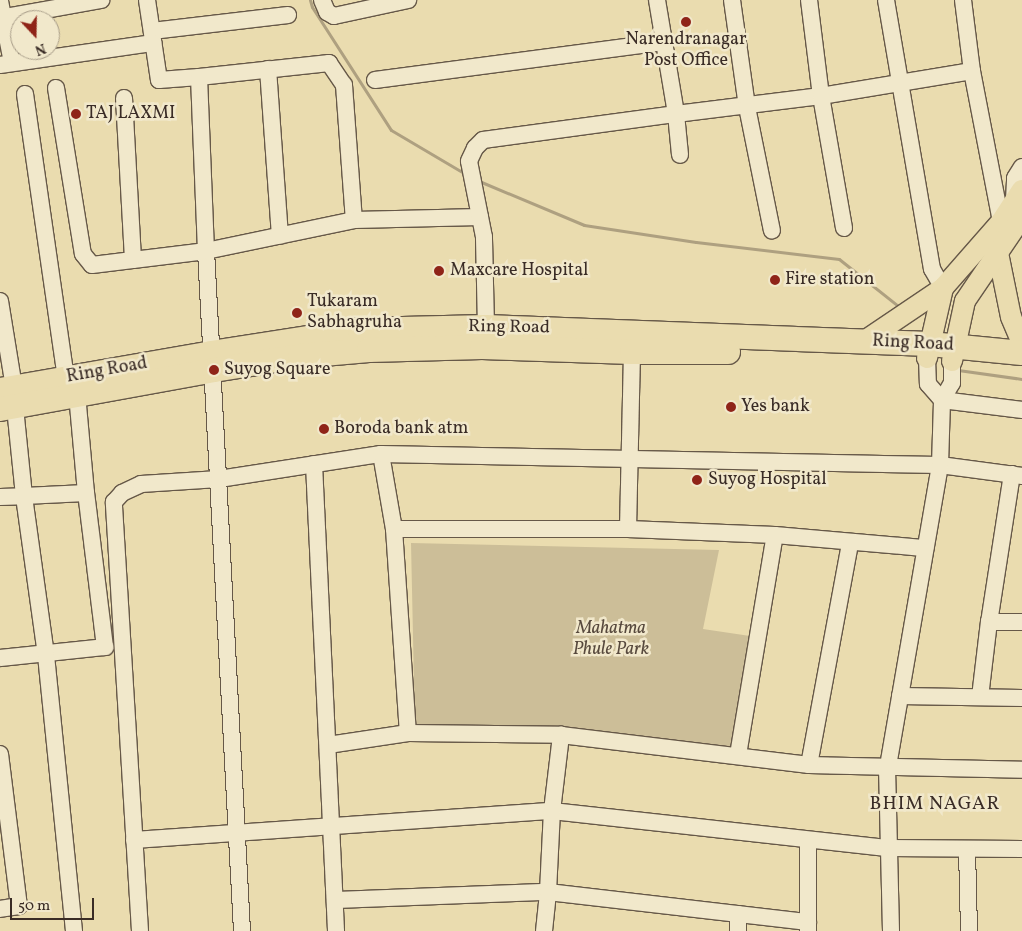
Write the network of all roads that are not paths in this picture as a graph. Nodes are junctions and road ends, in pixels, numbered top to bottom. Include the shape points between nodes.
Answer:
1 (101, 0) edge
2 (148, 0) edge
3 (322, 0) edge
4 (408, 0) edge
5 (657, 0) edge
6 (732, 0) edge
7 (809, 0) edge
8 (886, 0) edge
9 (963, 0) edge
10 (0, 1) edge
11 (288, 15) dead end
12 (2, 18) edge
13 (153, 37) junction
14 (664, 42) junction
15 (6, 64) edge
16 (268, 69) junction
17 (972, 72) junction
18 (199, 77) junction
19 (375, 80) dead end
20 (899, 83) junction
21 (56, 88) dead end
22 (25, 94) dead end
23 (821, 96) junction
24 (124, 98) dead end
25 (747, 107) junction
26 (676, 114) junction
27 (680, 156) dead end
28 (1022, 167) edge
29 (1016, 216) edge
30 (480, 217) junction
31 (354, 220) junction
32 (844, 228) dead end
33 (772, 231) dead end
34 (280, 236) junction
35 (206, 251) junction
36 (998, 253) junction
37 (132, 260) junction
38 (943, 288) junction
39 (0, 301) edge
40 (486, 327) junction
41 (863, 342) junction
42 (1022, 344) edge
43 (929, 351) junction
44 (632, 352) junction
45 (1022, 352) edge
46 (953, 354) junction
47 (213, 361) junction
48 (1022, 368) edge
49 (71, 387) junction
50 (7, 398) edge
51 (942, 400) junction
52 (1022, 410) edge
53 (382, 454) junction
54 (629, 459) junction
55 (314, 464) junction
56 (940, 465) junction
57 (1017, 475) edge
58 (219, 479) junction
59 (86, 493) junction
60 (24, 496) junction
61 (0, 498) edge
62 (394, 529) junction
63 (628, 529) junction
64 (775, 535) junction
65 (850, 543) junction
66 (926, 548) junction
67 (989, 622) junction
68 (1022, 622) edge
69 (123, 646) junction
70 (104, 647) junction
71 (46, 655) junction
72 (0, 658) edge
73 (900, 696) junction
74 (980, 697) junction
75 (1022, 698) edge
76 (408, 733) junction
77 (561, 735) junction
78 (328, 745) junction
79 (0, 754) edge
80 (738, 755) junction
81 (809, 765) junction
82 (888, 767) junction
83 (1022, 770) edge
84 (552, 811) junction
85 (332, 825) junction
86 (237, 834) junction
87 (134, 840) junction
88 (808, 840) junction
89 (889, 848) junction
90 (967, 848) junction
91 (1022, 849) edge
92 (548, 892) junction
93 (336, 900) junction
94 (0, 909) edge
95 (738, 914) junction
96 (808, 926) edge
97 (74, 931) edge
98 (140, 931) edge
99 (242, 931) edge
100 (336, 931) edge
101 (544, 931) edge
102 (738, 931) edge
103 (891, 931) edge
104 (968, 931) edge

1 - 12 street
2 - 13 street
3 - 4 street via 334,16
5 - 14 street
6 - 25 street
7 - 23 street
8 - 20 street
9 - 17 street
10 - 12 street
11 - 13 street
12 - 15 street
13 - 15 street
13 - 18 street via 158,80
14 - 19 street
14 - 26 street
16 - 18 street
16 - 31 street via 329,63 344,85
16 - 34 street
17 - 20 street
17 - 29 street
18 - 35 street
20 - 23 street
20 - 38 street via 932,269
21 - 37 street via 83,254 92,265
22 - 49 street
23 - 25 street
23 - 32 street
24 - 37 street
25 - 26 street
25 - 33 street
26 - 27 street
26 - 30 street via 483,140 469,161
28 - 29 street via 1015,178
29 - 36 main road
29 - 38 main road
30 - 31 street
30 - 40 street via 484,237
31 - 34 street
34 - 35 street
35 - 37 street
35 - 47 street
36 - 42 main road via 1011,317
36 - 46 main road via 965,302
38 - 41 main road
38 - 43 main road
39 - 50 street
40 - 41 highway, Ring Road
40 - 47 highway, Ring Road via 360,330
41 - 43 highway, Ring Road
43 - 44 highway, Ring Road
43 - 46 highway, Ring Road
43 - 51 street via 928,384
44 - 47 highway, Ring Road via 482,347 369,350
44 - 54 street
45 - 46 highway, Ring Road
46 - 48 highway, Ring Road
46 - 51 street via 952,383
47 - 49 highway, Ring Road
47 - 58 street
49 - 50 highway, Ring Road
49 - 59 street
50 - 60 street
51 - 52 street
51 - 56 street
53 - 54 street
53 - 55 street
53 - 62 street
54 - 56 street
54 - 63 street
55 - 58 street
55 - 78 street
56 - 57 street
56 - 66 street
57 - 67 street
58 - 69 street via 141,484 122,493 114,502
58 - 86 street
59 - 60 street
59 - 70 street
60 - 61 street
60 - 71 street
62 - 63 street
62 - 76 street
63 - 64 street
64 - 65 street
64 - 80 street
65 - 66 street
65 - 81 street
66 - 73 street
67 - 68 street
67 - 74 street
69 - 70 street
69 - 87 street
70 - 71 street
71 - 72 street
71 - 97 street
73 - 74 street
73 - 82 street
74 - 75 street
76 - 77 street
76 - 78 street
77 - 80 street
77 - 84 street
78 - 85 street
79 - 94 street via 19,906
80 - 81 street
81 - 82 street
82 - 83 street
82 - 89 street
84 - 85 street
84 - 88 street
84 - 92 street
85 - 86 street
85 - 93 street
86 - 87 street
86 - 99 street
87 - 98 street
88 - 89 street
88 - 96 street
89 - 90 street
89 - 103 street
90 - 91 street
90 - 104 street
92 - 93 street
92 - 95 street
92 - 101 street
93 - 100 street
95 - 96 street
95 - 102 street

